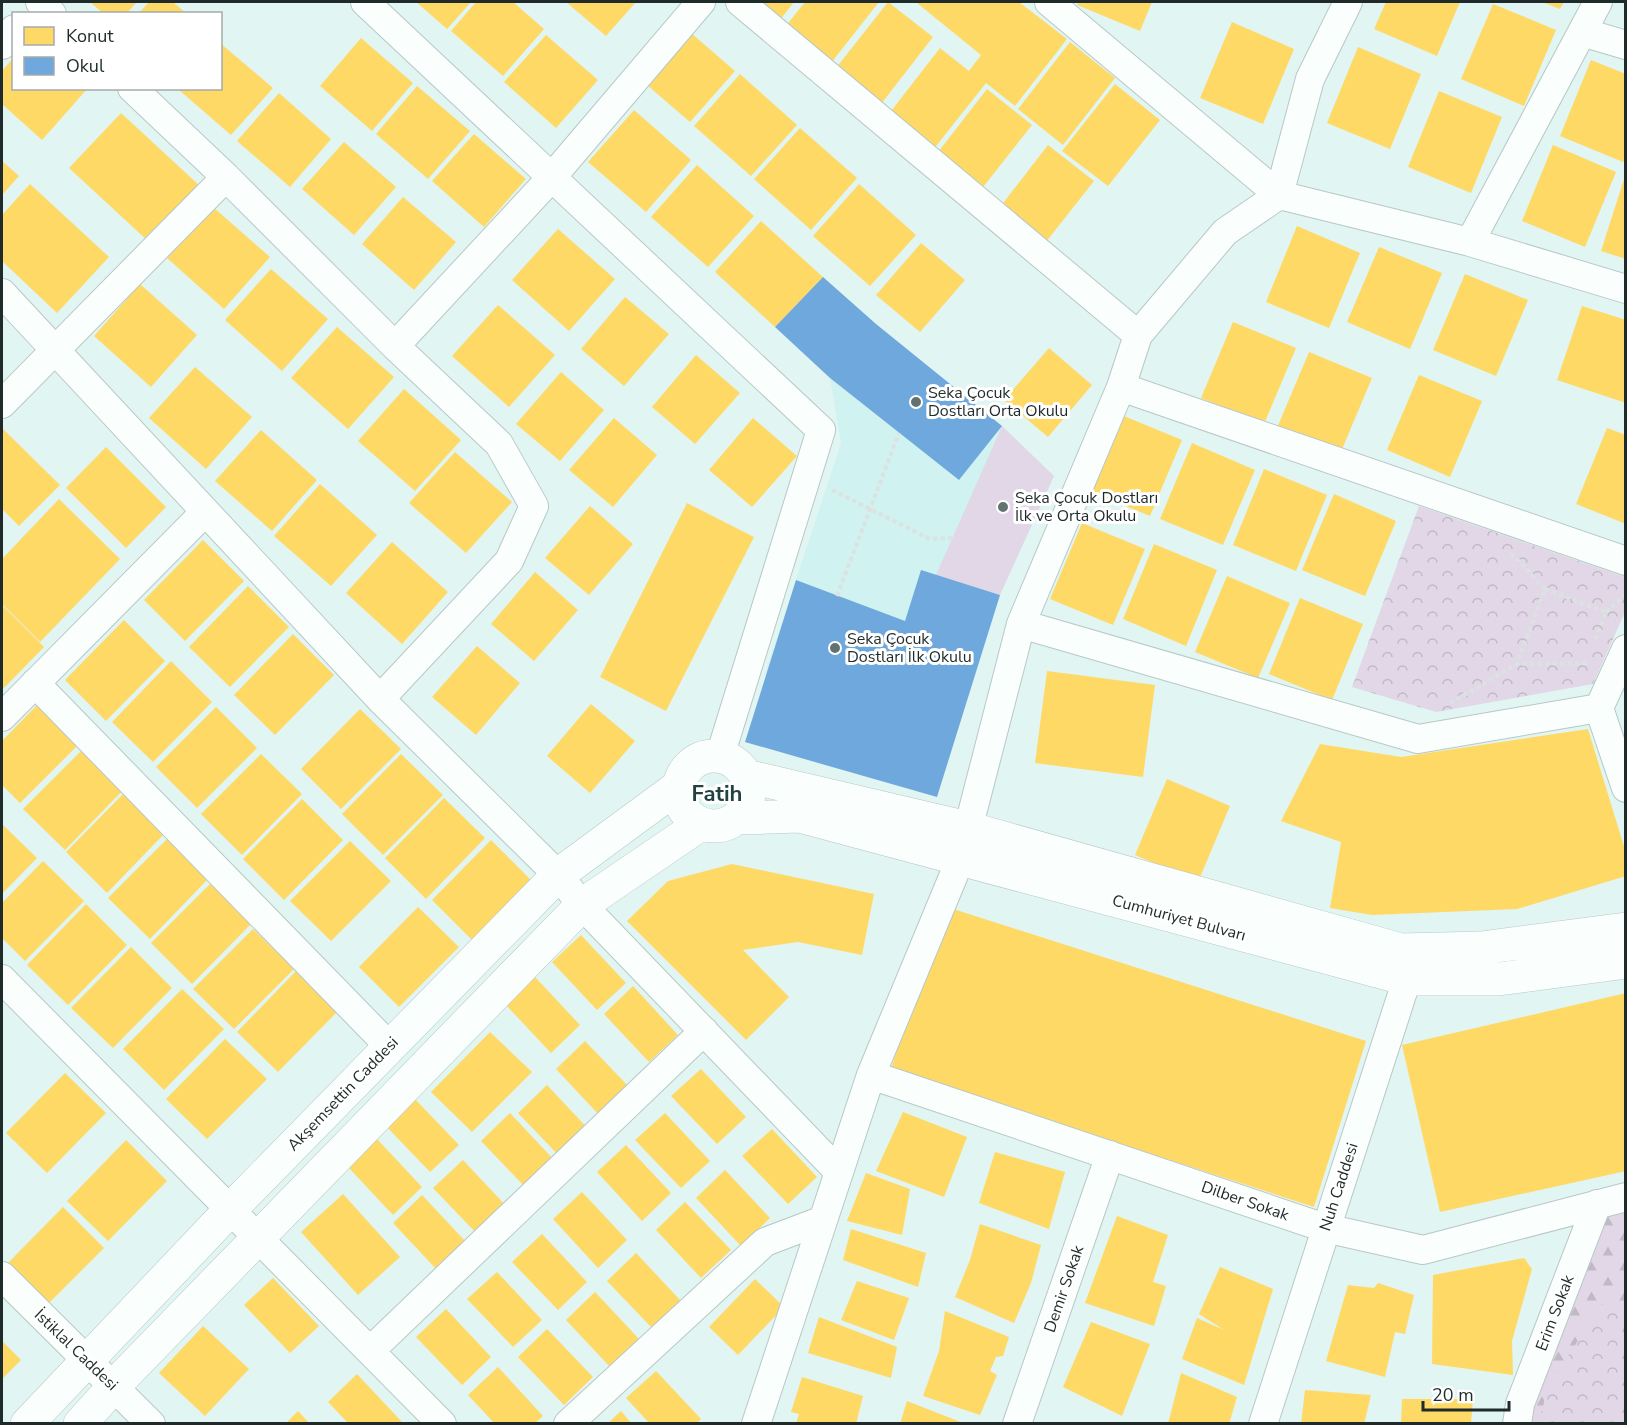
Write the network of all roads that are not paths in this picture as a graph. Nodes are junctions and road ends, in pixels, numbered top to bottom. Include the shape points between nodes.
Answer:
1 (365, 2) edge
2 (701, 2) edge
3 (740, 2) edge
4 (1049, 2) edge
5 (1348, 2) edge
6 (1598, 2) edge
7 (12, 32) edge
8 (1582, 32) junction
9 (2, 45) edge
10 (1626, 45) edge
11 (134, 90) edge
12 (226, 177) junction
13 (552, 177) junction
14 (1279, 195) junction
15 (1470, 242) junction
16 (1626, 289) edge
17 (2, 293) edge
18 (1138, 335) junction
19 (395, 346) junction
20 (54, 351) junction
21 (1121, 387) junction
22 (2, 404) edge
23 (205, 512) junction
24 (1626, 561) edge
25 (1021, 624) junction
26 (1626, 649) edge
27 (35, 683) junction
28 (380, 699) junction
29 (1599, 708) junction
30 (2, 717) edge
31 (720, 756) junction
32 (746, 776) junction
33 (679, 786) junction
34 (1626, 788) edge
35 (737, 818) junction
36 (701, 824) junction
37 (968, 828) junction
38 (960, 860) junction
39 (558, 875) junction
40 (582, 905) junction
41 (1626, 929) edge
42 (1626, 962) edge
43 (1404, 964) junction
44 (2, 979) edge
45 (705, 1031) junction
46 (390, 1047) junction
47 (872, 1075) junction
48 (1110, 1155) junction
49 (839, 1172) junction
50 (1626, 1197) edge
51 (1597, 1204) junction
52 (230, 1210) junction
53 (824, 1220) junction
54 (1325, 1228) junction
55 (258, 1238) junction
56 (2, 1276) edge
57 (370, 1351) junction
58 (87, 1361) junction
59 (114, 1386) junction
60 (27, 1424) edge
61 (80, 1424) edge
62 (151, 1424) edge
63 (442, 1424) edge
64 (568, 1424) edge
65 (756, 1424) edge
66 (1017, 1424) edge
67 (1263, 1424) edge
68 (1517, 1424) edge

1 - 13 street
2 - 13 street
3 - 18 street
4 - 14 street
5 - 14 street via 1310,79
6 - 8 street
7 - 9 street
8 - 10 street
8 - 15 street
11 - 12 street
12 - 19 street
12 - 20 street
13 - 19 street
13 - 31 street via 821,430
14 - 15 street
14 - 18 street via 1225,232
15 - 16 street
17 - 20 street
18 - 21 street
19 - 28 street via 499,444 534,506 509,561
20 - 22 street
20 - 23 street
21 - 24 street
21 - 25 street
23 - 27 street
23 - 28 street
25 - 29 street via 1418,740
25 - 37 street
26 - 29 street
27 - 30 street
27 - 46 street
28 - 39 street
29 - 34 street
31 - 32 main road via 731,760
31 - 33 main road via 698,759 682,775
32 - 35 main road via 748,798
32 - 37 main road, Cumhuriyet Bulvarı
33 - 36 main road via 684,809
33 - 39 main road, Akşemsettin Caddesi
35 - 36 main road via 720,826
35 - 38 main road, Cumhuriyet Bulvarı via 800,816
36 - 40 main road
37 - 38 street
37 - 43 main road, Cumhuriyet Bulvarı
38 - 43 main road, Cumhuriyet Bulvarı
38 - 47 street
39 - 40 street
39 - 46 main road, Akşemsettin Caddesi
40 - 45 street
40 - 55 main road
41 - 43 main road, Cumhuriyet Bulvarı via 1482,948
42 - 43 main road, Cumhuriyet Bulvarı via 1499,979
43 - 54 street, Nuh Caddesi
44 - 52 street
45 - 49 street
45 - 57 street
46 - 52 main road, Akşemsettin Caddesi
47 - 48 street, Dilber Sokak
47 - 49 street
48 - 54 street, Dilber Sokak
48 - 66 street, Demir Sokak
49 - 53 street
50 - 51 street, Dilber Sokak
51 - 54 street, Dilber Sokak via 1423,1250
51 - 68 street, Erim Sokak via 1520,1404
52 - 55 street
52 - 58 main road, Akşemsettin Caddesi
53 - 64 street via 765,1242
53 - 65 street
54 - 67 street, Nuh Caddesi
55 - 57 street
55 - 59 main road
56 - 58 street, İstiklal Caddesi
57 - 63 street
58 - 59 street, İstiklal Caddesi
58 - 60 main road, Akşemsettin Caddesi
59 - 61 main road
59 - 62 street, İstiklal Caddesi

